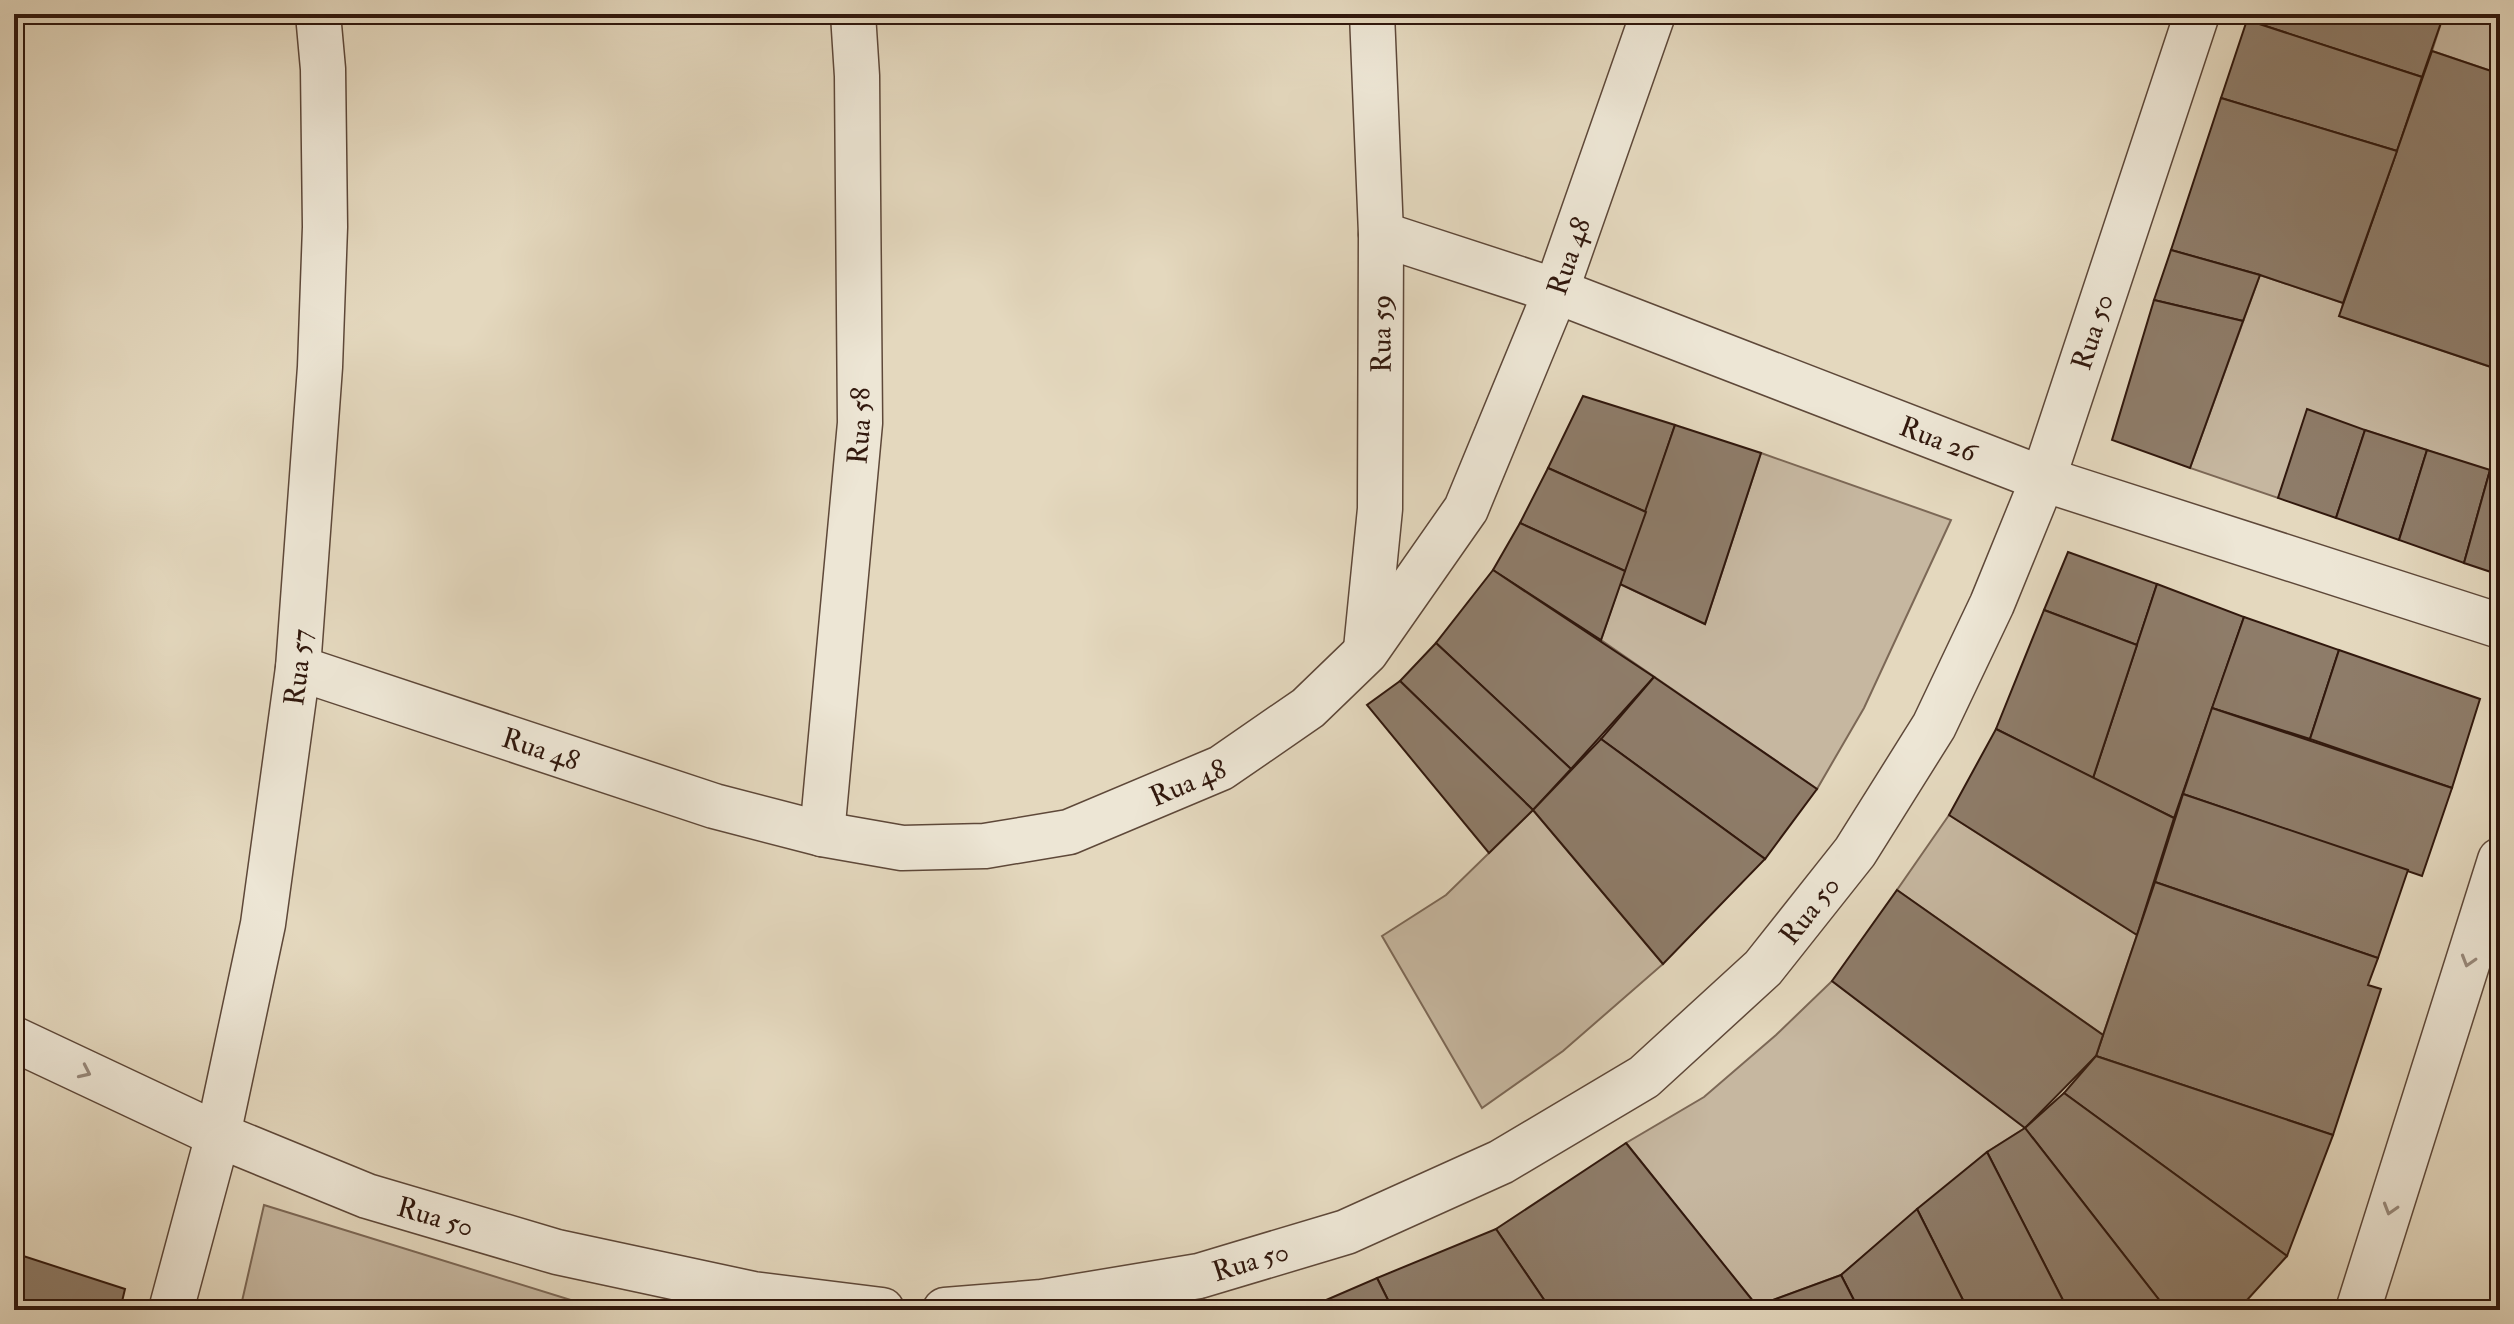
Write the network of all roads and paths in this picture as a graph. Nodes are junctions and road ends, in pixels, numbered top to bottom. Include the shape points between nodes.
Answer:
1 (318, 14) edge
2 (853, 14) edge
3 (1372, 14) edge
4 (1653, 14) edge
5 (2197, 14) edge
6 (1381, 234) junction
7 (1556, 291) junction
8 (2043, 479) junction
9 (2500, 626) edge
10 (1366, 652) junction
11 (298, 668) junction
12 (822, 834) junction
13 (2500, 860) edge
14 (14, 1039) edge
15 (218, 1135) junction
16 (171, 1310) edge
17 (882, 1310) edge
18 (945, 1310) edge
19 (2358, 1310) edge

1 - 11 street, Rua 57 via 325,227
2 - 12 street, Rua 58 via 860,423
3 - 6 street, Rua 59
4 - 7 street, Rua 48
5 - 8 street, Rua 50
6 - 7 street, Rua 26
6 - 10 street, Rua 59 via 1380,509
7 - 8 street, Rua 26
7 - 10 street, Rua 48 via 1466,509
8 - 9 street, Rua 26
8 - 18 street, Rua 50 via 1934,726 1855,852 1763,968 1644,1077 1501,1162 1346,1232 1199,1276 1042,1302
10 - 12 street, Rua 48 via 1308,708 1221,768 1069,832 985,846 902,848
11 - 12 street, Rua 48 via 714,806
11 - 15 street, Rua 57 via 263,924
13 -> 19 street
14 -> 15 street, Rua 50
15 - 16 street, Rua 57
15 - 17 street, Rua 50 via 367,1196 557,1252 753,1294

